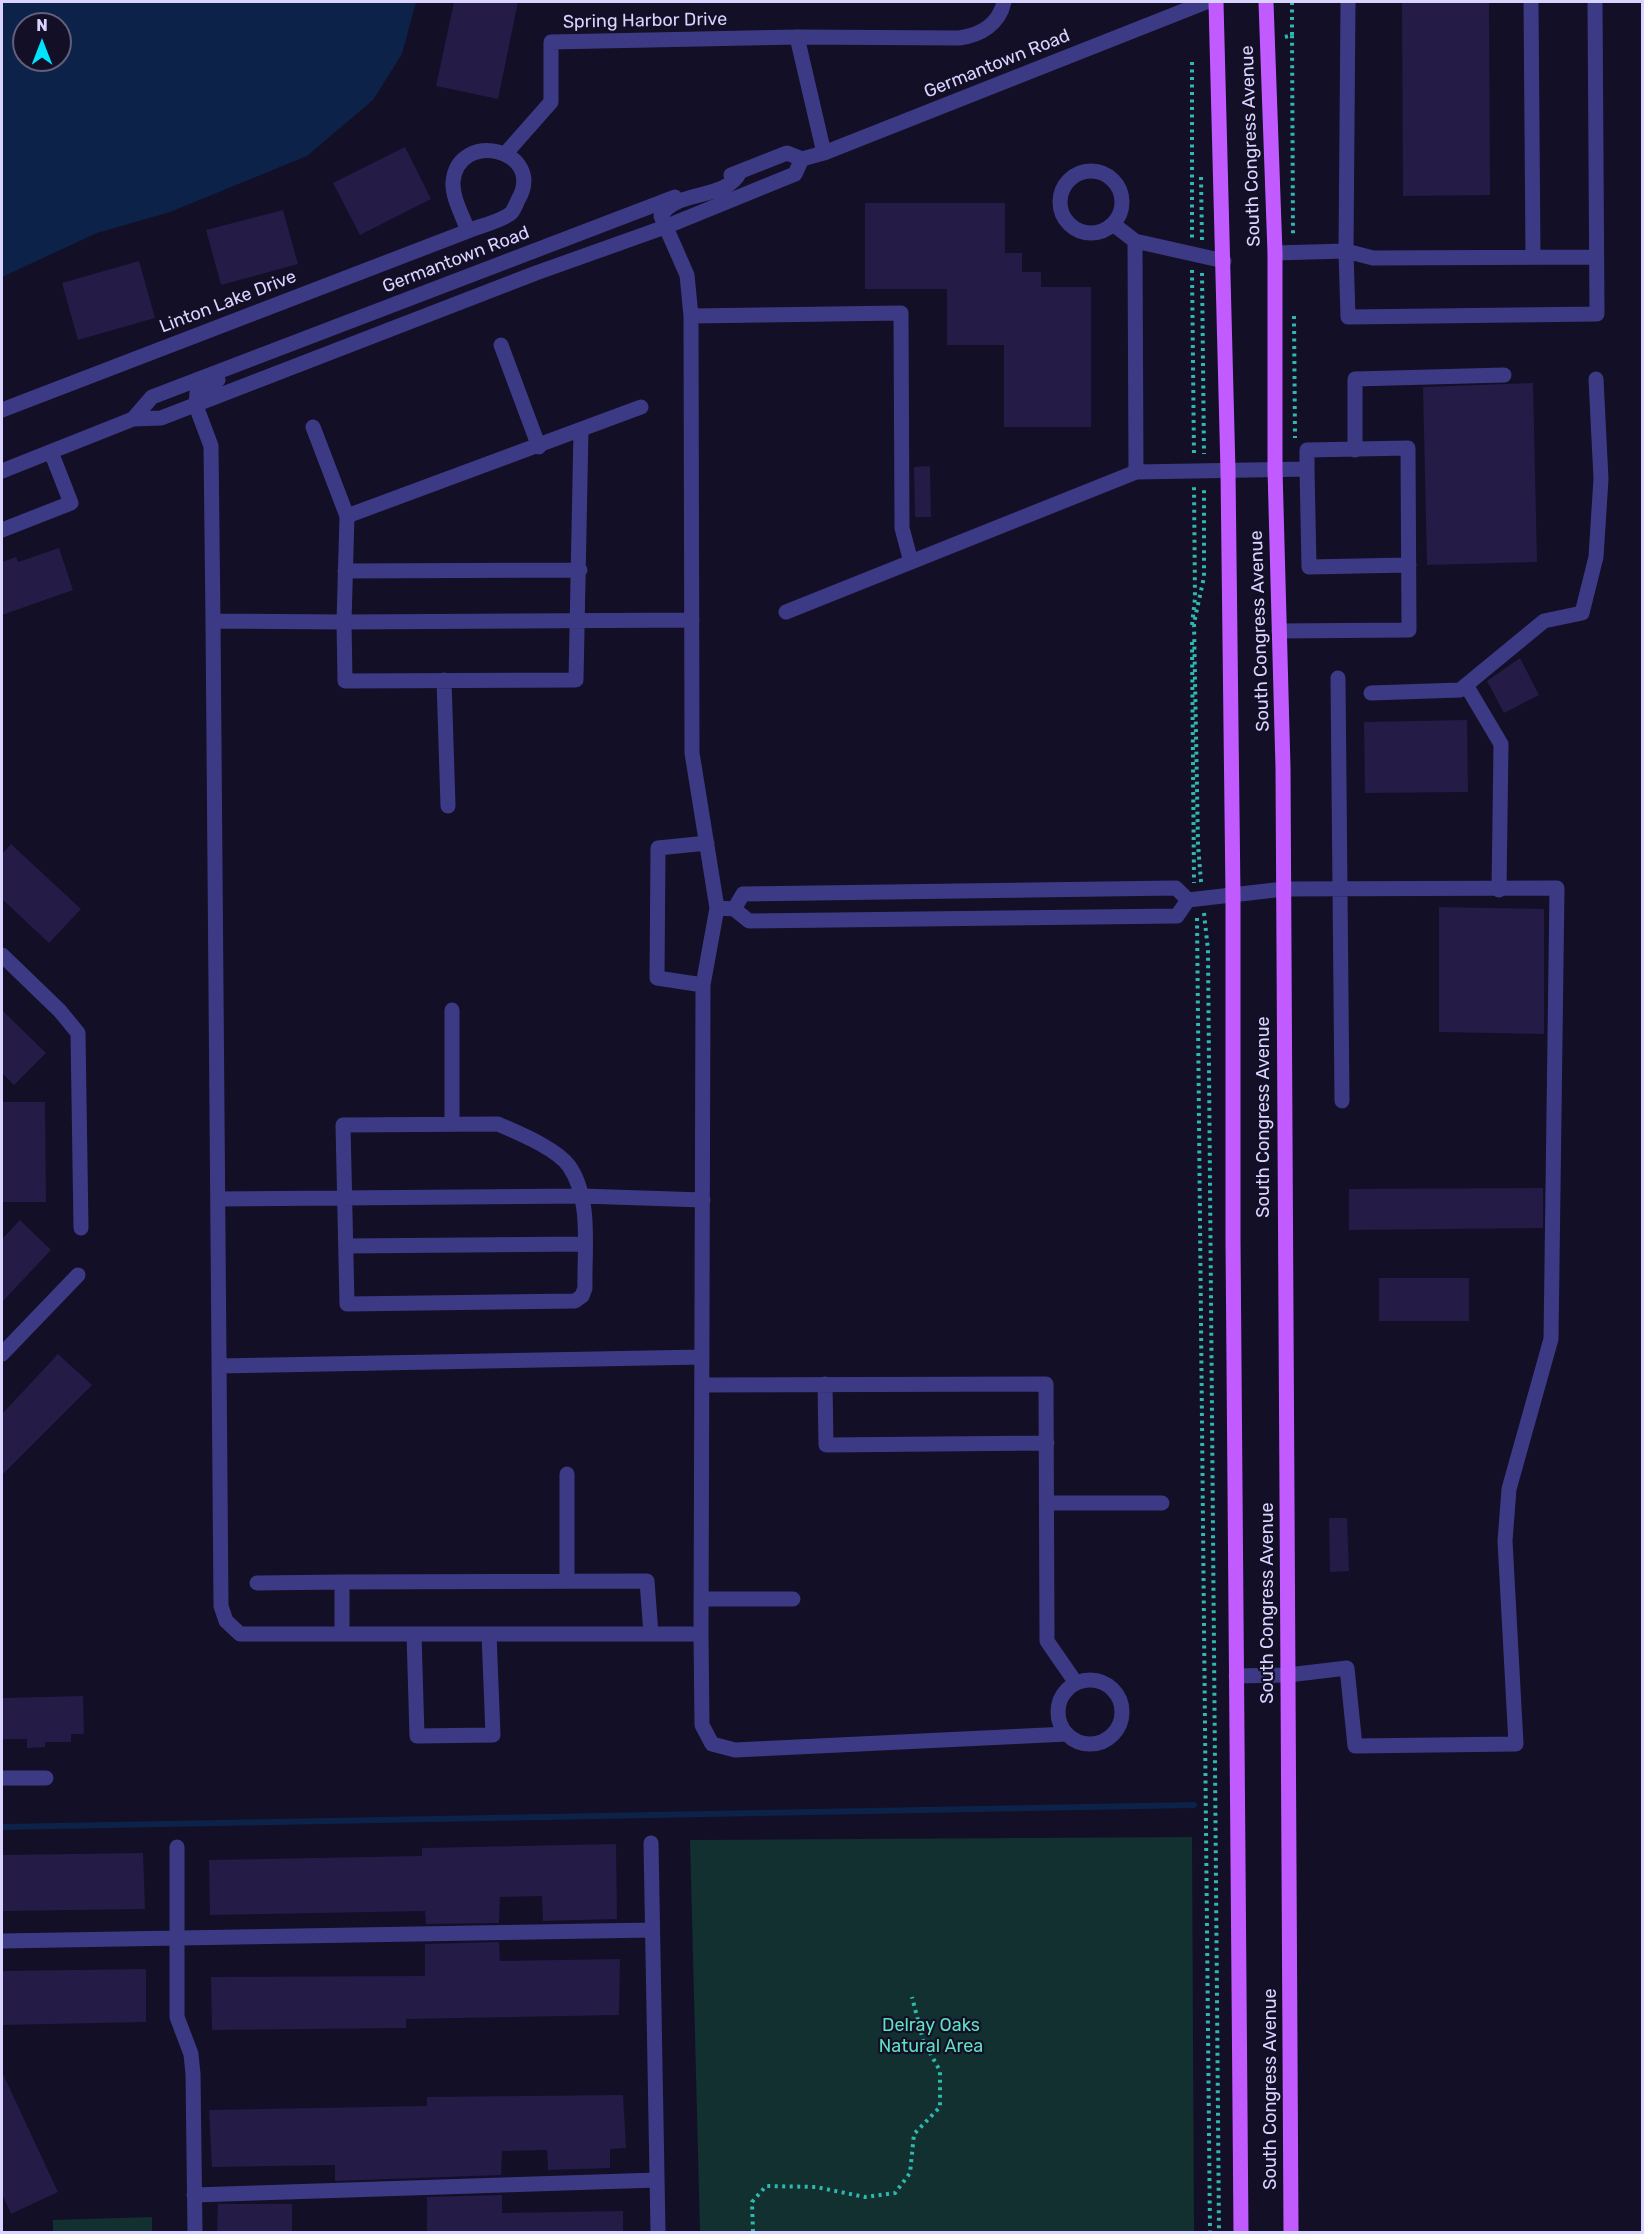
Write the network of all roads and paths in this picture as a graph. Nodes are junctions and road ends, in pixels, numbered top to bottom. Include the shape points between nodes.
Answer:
1 (1004, 2) edge
2 (1206, 2) edge
3 (1216, 2) edge
4 (1266, 2) edge
5 (1292, 2) edge
6 (1348, 2) edge
7 (1531, 2) edge
8 (1595, 2) edge
9 (1292, 35) dead end
10 (797, 37) junction
11 (1192, 62) dead end
12 (506, 153) junction
13 (824, 153) junction
14 (802, 159) junction
15 (740, 172) junction
16 (1201, 175) dead end
17 (1113, 224) junction
18 (665, 226) junction
19 (468, 231) junction
20 (1135, 241) junction
21 (1346, 251) junction
22 (1275, 253) junction
23 (1197, 255) junction
24 (1533, 257) junction
25 (1596, 257) junction
26 (1224, 261) junction
27 (369, 314) junction
28 (691, 316) junction
29 (501, 345) dead end
30 (1504, 375) dead end
31 (1596, 379) dead end
32 (195, 406) junction
33 (641, 407) dead end
34 (2, 410) edge
35 (133, 419) junction
36 (313, 427) dead end
37 (581, 430) junction
38 (539, 447) junction
39 (1355, 450) junction
40 (51, 452) junction
41 (1275, 469) junction
42 (1307, 469) junction
43 (2, 471) edge
44 (1228, 471) junction
45 (1136, 472) junction
46 (1199, 472) junction
47 (347, 516) junction
48 (2, 530) edge
49 (911, 562) junction
50 (1409, 565) junction
51 (580, 570) junction
52 (345, 571) junction
53 (786, 612) dead end
54 (578, 620) junction
55 (692, 620) junction
56 (213, 621) junction
57 (345, 622) junction
58 (1279, 631) junction
59 (1338, 678) dead end
60 (444, 680) junction
61 (1466, 685) junction
62 (1371, 693) dead end
63 (448, 806) dead end
64 (707, 843) junction
65 (1284, 889) junction
66 (1339, 889) junction
67 (1074, 890) junction
68 (1499, 890) junction
69 (939, 892) junction
70 (803, 893) junction
71 (1233, 896) junction
72 (1195, 899) junction
73 (717, 908) junction
74 (734, 909) junction
75 (1075, 917) junction
76 (940, 918) junction
77 (804, 920) junction
78 (2, 955) edge
79 (704, 985) junction
80 (452, 1010) dead end
81 (1342, 1101) dead end
82 (452, 1123) junction
83 (582, 1196) junction
84 (344, 1197) junction
85 (218, 1199) junction
86 (703, 1200) junction
87 (81, 1228) dead end
88 (584, 1245) junction
89 (346, 1246) junction
90 (78, 1275) dead end
91 (2, 1354) edge
92 (702, 1357) junction
93 (219, 1366) junction
94 (825, 1384) junction
95 (702, 1385) junction
96 (1047, 1443) junction
97 (567, 1474) dead end
98 (1047, 1503) junction
99 (1162, 1503) dead end
100 (567, 1581) junction
101 (258, 1582) dead end
102 (342, 1582) junction
103 (701, 1599) junction
104 (793, 1599) dead end
105 (342, 1634) junction
106 (414, 1634) junction
107 (489, 1634) junction
108 (651, 1634) junction
109 (701, 1634) junction
110 (1288, 1675) junction
111 (1236, 1676) junction
112 (1077, 1683) junction
113 (1067, 1734) junction
114 (2, 1778) edge
115 (46, 1778) dead end
116 (651, 1843) dead end
117 (177, 1847) dead end
118 (652, 1930) junction
119 (177, 1938) junction
120 (2, 1941) edge
121 (912, 1997) dead end
122 (657, 2180) junction
123 (194, 2195) junction
124 (195, 2232) edge
125 (658, 2232) edge
126 (753, 2232) edge
127 (1210, 2232) edge
128 (1219, 2232) edge
129 (1241, 2232) edge
130 (1292, 2232) edge

1 - 10 street, Spring Harbor Drive via 996,19 974,36
2 - 13 street, Germantown Road
3 - 26 main road, South Congress Avenue
4 - 22 main road, South Congress Avenue
5 - 9 path
6 - 21 street
7 - 24 street
8 - 25 street
10 - 12 street, Spring Harbor Drive via 551,42 551,102
10 - 13 street
11 - 23 path
12 - 19 street, Linton Lake Drive via 517,163 524,189 511,213
12 - 19 street via 478,151 457,169 453,183
13 - 14 street, Germantown Road
14 - 15 street, Germantown Road via 787,153
14 - 18 street, Germantown Road via 795,174
15 - 18 street via 726,186 664,210 661,216
15 - 27 street, Germantown Road
16 - 23 path
17 - 17 street via 1121,197 1112,180 1086,172 1069,181 1060,198 1069,224 1077,230 1096,233
17 - 20 street
18 - 28 street via 687,275
18 - 32 street, Germantown Road
19 - 34 street, Linton Lake Drive
20 - 23 street
20 - 45 street
21 - 22 street
21 - 24 street via 1373,258
21 - 25 street via 1348,317 1597,314
22 - 41 main road, South Congress Avenue
23 - 26 street
23 - 46 path
23 - 46 path
24 - 25 street
26 - 44 main road, South Congress Avenue
27 - 32 street via 367,322 205,386 197,393
27 - 35 street, Germantown Road via 152,397
28 - 49 street via 901,314 903,528
28 - 55 street
29 - 38 street
30 - 39 street via 1355,379
31 - 61 street via 1601,479 1596,557 1582,613 1544,621
32 - 35 street, Germantown Road via 161,418
32 - 56 street via 211,446
33 - 37 street
35 - 40 street, Germantown Road
36 - 47 street
37 - 38 street
37 - 51 street
38 - 47 street
39 - 42 street via 1307,450
39 - 50 street via 1408,448
40 - 43 street, Germantown Road
40 - 48 street via 71,503
41 - 42 street
41 - 44 street
41 - 58 main road, South Congress Avenue
42 - 50 street via 1309,567
44 - 46 street
44 - 71 main road, South Congress Avenue
45 - 46 street
45 - 49 street
46 - 72 path via 1192,621
46 - 72 path via 1204,577 1194,623 1198,844
47 - 52 street
49 - 53 street
50 - 58 street via 1409,630
51 - 52 street
51 - 54 street
52 - 57 street
54 - 55 street
54 - 57 street
54 - 60 street via 576,680
55 - 64 street via 692,753
56 - 57 street
56 - 85 street
57 - 60 street via 345,681
58 - 65 main road, South Congress Avenue
59 - 66 street
60 - 63 street
61 - 62 street via 1460,690
61 - 68 street via 1501,744
64 - 73 street
64 - 79 street via 658,848 657,978
65 - 66 street
65 - 71 street
65 - 110 main road, South Congress Avenue
66 - 68 street
66 - 81 street
67 - 69 street
67 - 72 street via 1176,888
67 - 75 street
68 - 110 street via 1557,888 1551,1339 1509,1490 1505,1541 1516,1744 1355,1746 1347,1668
69 - 70 street
69 - 76 street
70 - 74 street via 743,894
70 - 77 street
71 - 72 street
71 - 111 main road, South Congress Avenue
72 - 75 street via 1177,916
72 - 127 path
72 - 128 path via 1208,961
73 - 74 street
73 - 79 street
74 - 77 street via 749,921
75 - 76 street
76 - 77 street
78 - 87 street via 78,1033
79 - 86 street
80 - 82 street
82 - 83 street via 498,1124 538,1143 568,1165
82 - 84 street via 343,1125
83 - 84 street
83 - 86 street
83 - 88 street
84 - 85 street
84 - 89 street
85 - 93 street
86 - 92 street
88 - 89 street
88 - 89 street via 585,1288 576,1301 347,1304
90 - 91 street
92 - 93 street
92 - 95 street
93 - 105 street via 221,1606 226,1621 240,1634
94 - 95 street
94 - 96 street via 1046,1384
94 - 96 street via 826,1444
95 - 103 street
96 - 98 street
97 - 100 street
98 - 99 street
98 - 112 street via 1047,1641
100 - 102 street
100 - 108 street via 647,1581
101 - 102 street
102 - 105 street
103 - 104 street
103 - 109 street
105 - 106 street
106 - 107 street
106 - 107 street via 417,1736 493,1735
107 - 108 street
108 - 109 street
109 - 113 street via 702,1725 712,1744 735,1750
110 - 111 street
110 - 130 main road, South Congress Avenue
111 - 129 main road, South Congress Avenue
112 - 113 street via 1068,1688 1058,1706 1058,1716
112 - 113 street via 1096,1681 1114,1691 1122,1710 1120,1721 1115,1731 1097,1743 1086,1743
114 - 115 street
116 - 118 street
117 - 119 street
118 - 119 street
118 - 122 street
119 - 120 street
119 - 123 street via 177,2017 191,2054 193,2074
121 - 126 path via 923,2040 940,2071 940,2107 914,2134 910,2173 895,2193 865,2197 816,2187 766,2186 752,2202
122 - 123 street
122 - 125 street
123 - 124 street

